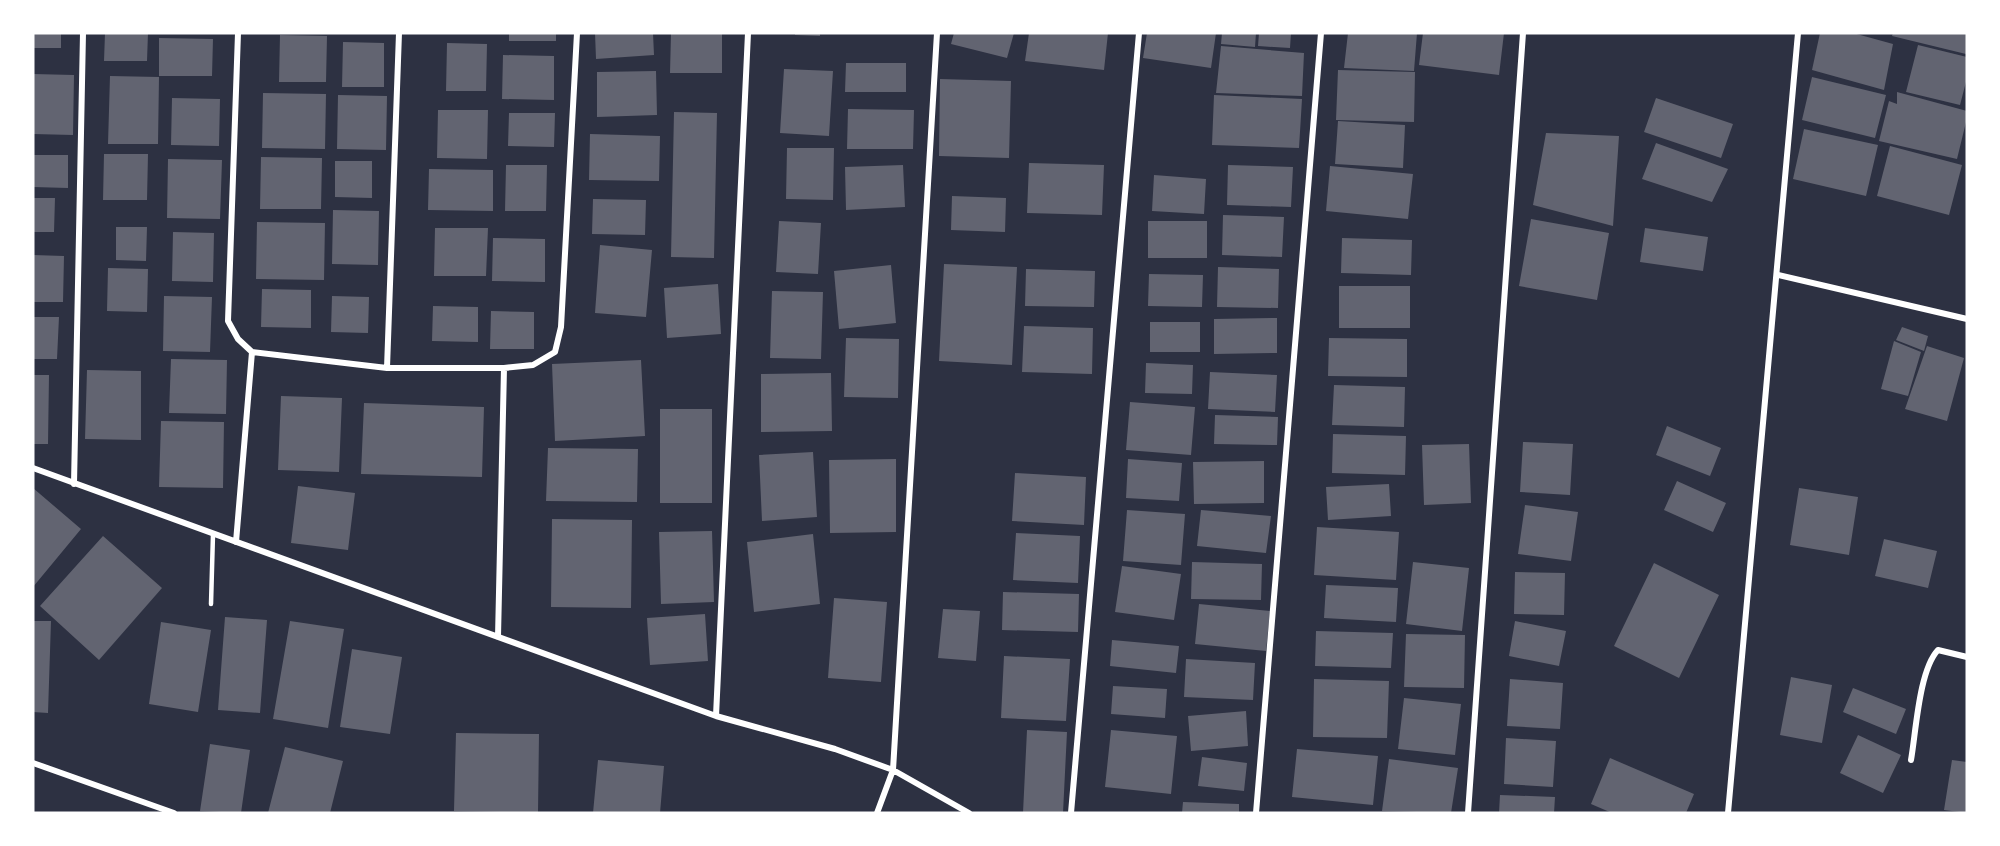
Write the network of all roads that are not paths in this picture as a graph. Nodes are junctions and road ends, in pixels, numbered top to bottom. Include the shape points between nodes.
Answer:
1 (83, 33) edge
2 (238, 33) edge
3 (399, 33) edge
4 (577, 33) edge
5 (748, 33) edge
6 (937, 33) edge
7 (1139, 33) edge
8 (1321, 33) edge
9 (1522, 33) edge
10 (1798, 33) edge
11 (1778, 275) junction
12 (1967, 319) edge
13 (252, 352) junction
14 (387, 368) junction
15 (504, 368) junction
16 (33, 468) edge
17 (75, 484) junction
18 (213, 534) junction
19 (236, 542) junction
20 (211, 604) dead end
21 (498, 637) junction
22 (1967, 657) edge
23 (716, 716) junction
24 (1911, 760) dead end
25 (33, 763) edge
26 (893, 770) junction
27 (174, 813) edge
28 (877, 813) edge
29 (969, 813) edge
30 (1071, 813) edge
31 (1256, 813) edge
32 (1468, 813) edge
33 (1728, 813) edge

1 - 17 street
2 - 13 street via 228,321 238,339
3 - 14 street
4 - 15 street via 562,315 557,344 555,352 533,365
5 - 23 street
6 - 26 street
7 - 30 street
8 - 31 street
9 - 32 street
10 - 11 street
11 - 12 street
11 - 33 street
13 - 14 street
13 - 19 street
14 - 15 street
15 - 21 street
16 - 17 street
17 - 18 street
18 - 19 street
18 - 20 lane
19 - 21 street
21 - 23 street
22 - 24 street via 1938,650 1930,658
23 - 26 street via 835,748
25 - 27 street
26 - 28 street
26 - 29 street

